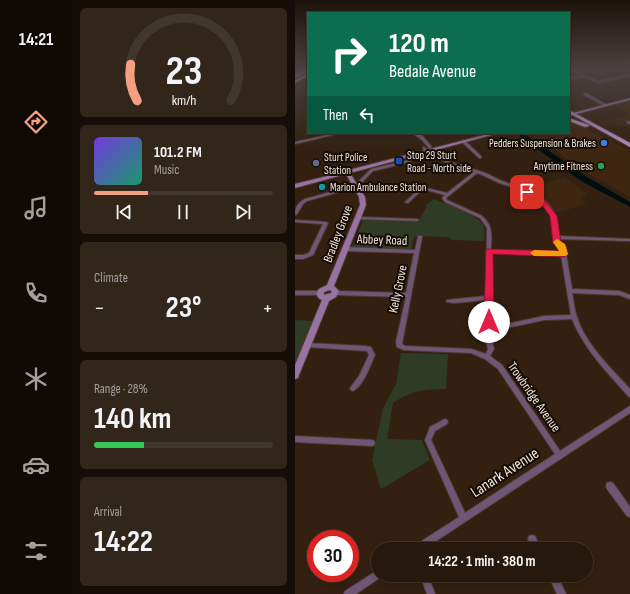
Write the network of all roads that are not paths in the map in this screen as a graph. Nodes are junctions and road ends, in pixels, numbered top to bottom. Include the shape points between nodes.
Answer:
1 (588, 96) edge
2 (628, 98) edge
3 (605, 104) junction
4 (578, 110) joint
5 (586, 111) junction
6 (570, 113) edge
7 (580, 117) junction
8 (570, 119) edge
9 (595, 129) junction
10 (336, 134) edge
11 (414, 134) edge
12 (420, 134) edge
13 (479, 134) edge
14 (493, 134) edge
15 (423, 139) junction
16 (464, 142) junction
17 (295, 143) edge
18 (630, 145) edge
19 (427, 149) junction
20 (630, 149) edge
21 (480, 157) dead end
22 (409, 160) dead end
23 (347, 171) junction
24 (476, 172) junction
25 (295, 182) edge
26 (295, 186) edge
27 (355, 186) junction
28 (448, 194) junction
29 (407, 202) dead end
30 (295, 214) edge
31 (358, 218) junction
32 (417, 220) dead end
33 (295, 221) edge
34 (420, 237) dead end
35 (556, 237) junction
36 (630, 240) edge
37 (346, 249) junction
38 (489, 251) junction
39 (417, 252) junction
40 (564, 254) junction
41 (295, 257) edge
42 (330, 287) junction
43 (569, 291) junction
44 (295, 293) edge
45 (336, 293) junction
46 (408, 295) junction
47 (323, 296) junction
48 (630, 297) edge
49 (489, 298) junction
50 (449, 301) dead end
51 (574, 317) junction
52 (502, 327) dead end
53 (307, 345) junction
54 (487, 357) junction
55 (295, 376) edge
56 (353, 388) dead end
57 (630, 394) edge
58 (630, 409) edge
59 (445, 422) dead end
60 (295, 440) edge
61 (372, 443) dead end
62 (559, 455) junction
63 (610, 486) dead end
64 (630, 513) edge
65 (463, 518) junction
66 (532, 539) dead end
67 (427, 542) edge
68 (534, 542) edge
69 (371, 579) edge
70 (427, 582) edge
71 (556, 582) edge
72 (348, 594) edge
73 (431, 594) edge
74 (562, 594) edge

1 - 3 street
2 - 3 main road
3 - 4 main road
3 - 5 main road
4 - 6 main road
5 - 6 main road
5 - 7 main road
6 - 7 main road
6 - 9 main road
7 - 18 main road
8 - 9 main road
9 - 20 main road
10 - 17 street
11 - 15 street
12 - 15 street
13 - 19 main road
14 - 16 main road
15 - 19 street
16 - 19 main road
16 - 21 street
19 - 23 main road
19 - 24 street via 432,156
22 - 27 street via 372,170
23 - 25 main road
23 - 26 main road
23 - 27 main road, Bradley Grove
24 - 28 street
24 - 35 street via 541,200 553,216
27 - 30 street via 306,200 301,203
27 - 31 main road, Bradley Grove via 362,197 363,205
28 - 29 street via 422,188
28 - 38 street via 444,198 446,201 485,221 490,232
31 - 32 street
31 - 37 main road, Bradley Grove
33 - 41 street via 326,223 311,254
34 - 39 street, Kelly Grove
35 - 36 street
35 - 40 street
37 - 39 street, Abbey Road
37 - 42 main road, Bradley Grove
38 - 40 street
38 - 49 street
39 - 46 street, Kelly Grove
40 - 43 street via 563,262
42 - 45 main road
42 - 47 main road via 323,290
43 - 48 street via 619,293
43 - 51 street
44 - 47 street
45 - 46 street
45 - 47 main road via 333,297
46 - 54 street, Kelly Grove via 399,346 471,351
47 - 53 main road
49 - 50 street
49 - 54 street via 487,337 491,349
51 - 52 street via 544,318
51 - 57 street via 593,352
53 - 55 main road
53 - 56 street via 369,349 372,355
54 - 62 street, Trowbridge Avenue via 500,367
58 - 62 street, Lanark Avenue
59 - 65 street via 432,430 428,440
60 - 61 street
62 - 65 street, Lanark Avenue
63 - 64 street
65 - 67 street, Lanark Avenue
66 - 68 street
69 - 72 street
70 - 73 street
71 - 74 street

